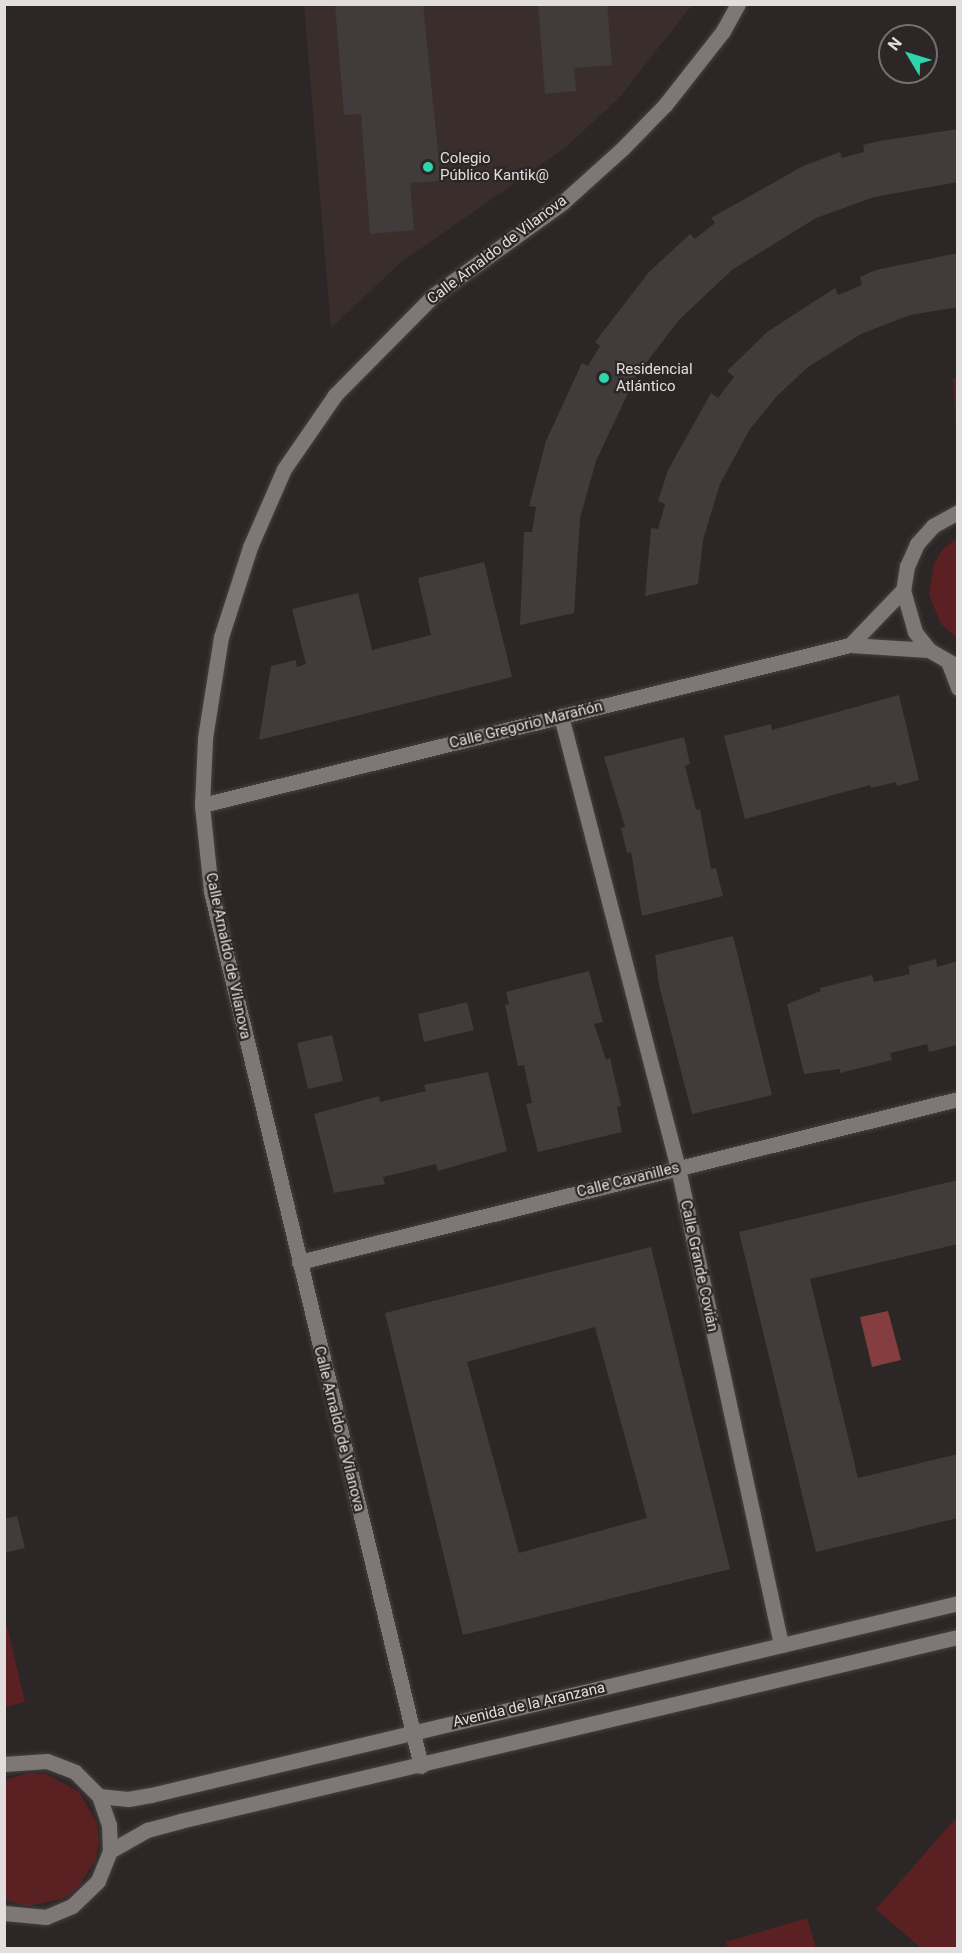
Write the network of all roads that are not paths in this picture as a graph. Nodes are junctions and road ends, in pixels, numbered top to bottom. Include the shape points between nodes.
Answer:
1 (738, 4) edge
2 (957, 512) edge
3 (903, 590) junction
4 (850, 645) junction
5 (929, 650) junction
6 (953, 665) edge
7 (957, 688) edge
8 (561, 716) junction
9 (202, 805) junction
10 (957, 1099) edge
11 (678, 1168) junction
12 (299, 1262) junction
13 (957, 1603) edge
14 (957, 1637) edge
15 (782, 1645) junction
16 (412, 1733) junction
17 (4, 1764) edge
18 (421, 1766) junction
19 (99, 1796) junction
20 (110, 1851) junction
21 (5, 1915) edge

1 - 9 street, Calle Arnaldo de Vilanova via 723,31 665,105 629,142 562,203 434,296 379,347 335,395 284,469 250,547 220,637 206,738
2 - 3 street via 933,526 917,544 907,566
3 - 4 street
3 - 5 street via 915,633
4 - 5 street, Calle Gregorio Marañón
4 - 8 street, Calle Gregorio Marañón
5 - 6 street
6 - 7 street
8 - 9 street, Calle Gregorio Marañón
8 - 11 street, Calle Grande Covián
9 - 12 street, Calle Arnaldo de Vilanova via 211,891
10 - 11 street, Calle Cavanilles
11 - 12 street, Calle Cavanilles
11 - 15 street, Calle Grande Covián
12 - 16 street, Calle Arnaldo de Vilanova
13 - 15 street, Avenida de la Aranzana
14 - 18 street
15 - 16 street, Avenida de la Aranzana
16 - 18 street, Calle Arnaldo de Vilanova
16 - 19 street, Avenida de la Aranzana via 151,1795 128,1799
17 - 19 street via 47,1761 75,1772
18 - 20 street via 147,1830
19 - 20 street via 109,1825
20 - 21 street via 98,1881 72,1906 46,1917

